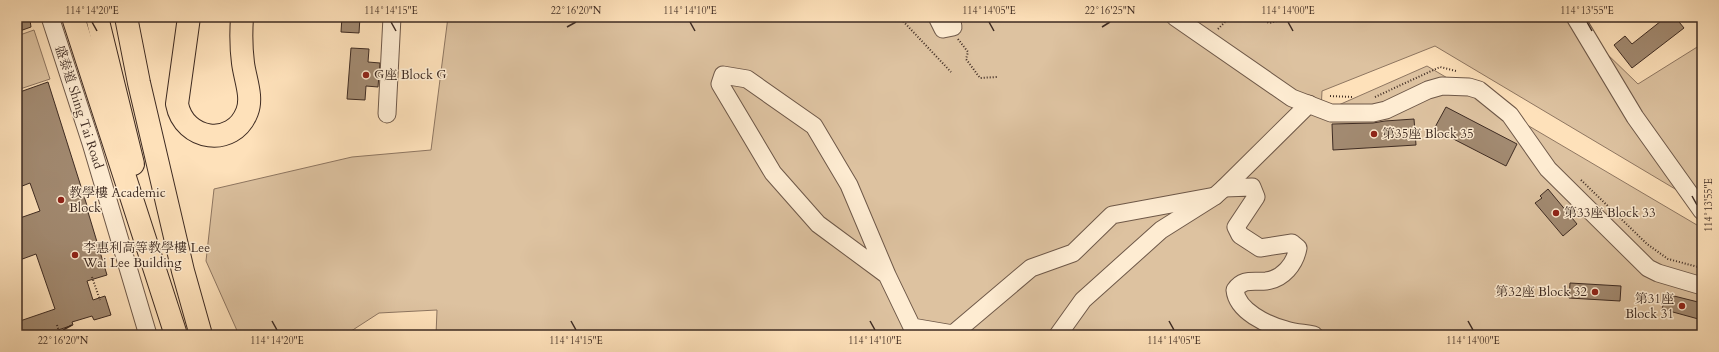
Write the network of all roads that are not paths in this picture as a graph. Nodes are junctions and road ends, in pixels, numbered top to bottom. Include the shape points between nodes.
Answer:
1 (50, 17) edge
2 (73, 17) edge
3 (97, 17) edge
4 (120, 17) edge
5 (126, 17) edge
6 (189, 17) edge
7 (242, 17) edge
8 (392, 17) edge
9 (936, 17) edge
10 (1175, 17) edge
11 (1575, 17) edge
12 (952, 22) edge
13 (139, 83) junction
14 (1316, 100) junction
15 (387, 114) dead end
16 (1220, 192) junction
17 (1702, 211) edge
18 (887, 274) junction
19 (1702, 286) edge
20 (164, 300) junction
21 (148, 335) edge
22 (176, 335) edge
23 (201, 335) edge
24 (1058, 335) edge
25 (1314, 335) edge

1 - 21 street, 盛泰道 Shing Tai Road via 92,143
2 - 20 highway
3 - 20 highway
4 - 13 highway
5 - 13 highway
6 - 7 highway via 177,104 181,116 189,127 211,136 232,130 242,121 247,110 249,98 241,46
8 - 15 street
9 - 12 street via 943,29
10 - 14 street via 1292,98
11 - 17 street via 1635,117
13 - 23 highway via 183,271
14 - 16 street
14 - 19 street via 1331,113 1373,113 1442,86 1479,90 1510,115 1548,168 1648,268 1658,274
16 - 18 street via 1112,215 1073,253 1032,268 953,334 912,326
16 - 24 street via 1155,235 1083,300
16 - 25 street via 1252,187 1256,197 1236,227 1240,235 1260,248 1292,243 1298,248 1290,268 1267,281 1244,281 1235,290 1236,296 1246,310 1268,323 1285,330
18 - 18 street via 818,224 773,173 720,84 723,74 747,79 814,126 850,185
20 - 22 highway

